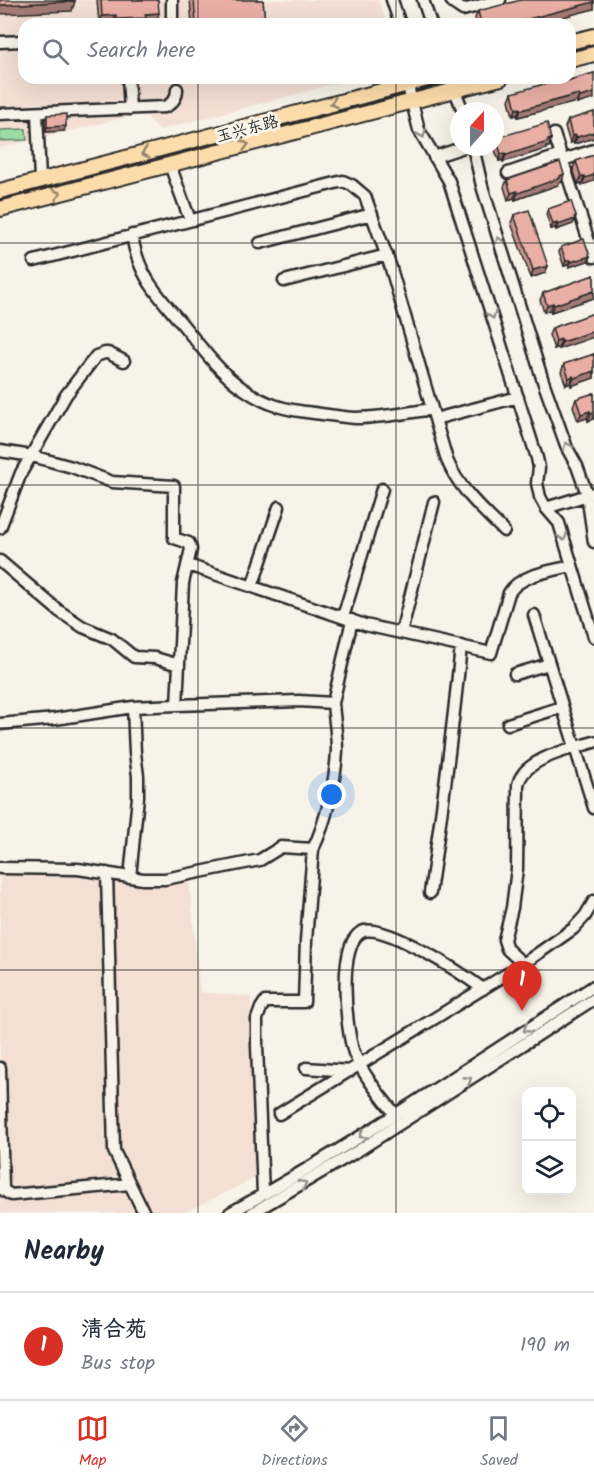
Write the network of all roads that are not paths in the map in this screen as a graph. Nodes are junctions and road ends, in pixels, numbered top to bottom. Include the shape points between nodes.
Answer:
1 (172, 0) edge
2 (392, 0) edge
3 (423, 0) edge
4 (450, 0) edge
5 (500, 0) edge
6 (172, 18) edge
7 (398, 18) edge
8 (429, 18) edge
9 (594, 36) edge
10 (576, 40) edge
11 (18, 41) edge
12 (0, 42) edge
13 (594, 54) edge
14 (576, 58) edge
15 (128, 84) edge
16 (395, 84) edge
17 (407, 84) edge
18 (453, 84) edge
19 (177, 89) dead end
20 (412, 101) junction
21 (460, 102) edge
22 (130, 109) junction
23 (37, 113) junction
24 (0, 114) edge
25 (554, 134) dead end
26 (594, 150) edge
27 (450, 152) edge
28 (475, 156) edge
29 (434, 157) junction
30 (562, 158) junction
31 (170, 165) junction
32 (508, 173) dead end
33 (40, 180) junction
34 (0, 191) edge
35 (0, 209) edge
36 (372, 214) junction
37 (190, 220) junction
38 (132, 236) junction
39 (260, 243) dead end
40 (387, 255) junction
41 (594, 257) edge
42 (34, 261) dead end
43 (284, 281) dead end
44 (124, 361) dead end
45 (518, 397) junction
46 (433, 414) junction
47 (0, 452) edge
48 (32, 456) junction
49 (382, 489) dead end
50 (590, 494) edge
51 (434, 502) dead end
52 (279, 507) dead end
53 (546, 508) junction
54 (0, 528) edge
55 (504, 531) dead end
56 (594, 542) edge
57 (0, 561) edge
58 (188, 564) junction
59 (572, 566) junction
60 (252, 587) junction
61 (534, 615) dead end
62 (347, 619) junction
63 (401, 633) junction
64 (594, 637) edge
65 (461, 646) junction
66 (549, 664) junction
67 (179, 665) junction
68 (515, 674) dead end
69 (333, 703) junction
70 (177, 705) junction
71 (132, 707) junction
72 (562, 707) junction
73 (0, 724) edge
74 (508, 724) dead end
75 (594, 742) edge
76 (575, 748) junction
77 (594, 808) edge
78 (313, 849) junction
79 (0, 868) edge
80 (107, 873) junction
81 (130, 877) junction
82 (429, 892) dead end
83 (594, 901) edge
84 (523, 964) junction
85 (594, 986) edge
86 (483, 989) junction
87 (594, 999) edge
88 (0, 1068) edge
89 (306, 1068) dead end
90 (355, 1068) junction
91 (1, 1097) edge
92 (279, 1114) dead end
93 (395, 1114) junction
94 (130, 1184) junction
95 (264, 1194) junction
96 (144, 1213) edge
97 (230, 1213) edge
98 (252, 1213) edge

1 - 6 street
2 - 7 street
3 - 8 street
4 - 5 street via 463,10
9 - 10 main road
11 - 12 street
13 - 14 main road
15 - 22 street
16 -> 33 main road, 玉兴东路
17 - 20 street
18 - 20 main road, 玉兴东路
18 - 21 street
19 - 22 street via 173,102 165,107
20 -> 29 street via 419,130
31 -> 20 main road, 玉兴东路
22 - 23 street
23 - 24 street
23 - 33 street
25 - 30 street
26 - 30 street
27 - 29 street
50 -> 28 street via 567,448 543,381
29 -> 45 street via 449,181
30 - 32 street
30 - 41 street
35 -> 31 main road, 玉兴东路
31 - 37 street
33 - 34 main road, 玉兴东路
36 - 37 street via 365,196 343,181
36 - 39 street
36 - 40 street
37 - 38 street
38 - 42 street
38 - 46 street via 141,270 154,290 218,367 254,396 278,408 339,417
40 - 43 street
40 - 46 street
44 - 48 street via 108,353 96,356 66,395
45 - 46 street
45 - 53 street via 537,458 538,490
46 - 55 street via 455,477
47 - 48 street
48 - 54 street via 21,473
48 - 58 street via 112,482 174,486 174,538 189,543
49 - 62 street
50 - 53 street
50 - 56 street
51 - 63 street
52 - 60 street
53 -> 59 street via 559,523
57 - 67 street via 59,611 112,639 134,657
58 - 60 street
58 - 67 street via 183,583
59 - 64 street
59 - 65 street via 515,585 491,653
60 - 62 street
61 - 66 street
62 - 63 street
62 - 69 street
63 - 65 street
65 - 82 street
66 - 68 street
66 - 72 street
67 - 70 street
69 - 70 street
69 - 78 street via 337,749 334,774
70 - 71 street
71 - 73 street
71 - 81 street via 138,797
72 - 74 street
72 - 76 street
75 - 76 street
76 - 77 street
76 - 84 street via 539,761 520,779 517,869 504,940 507,949
78 - 81 street via 281,847 260,860 165,879
78 - 95 street via 304,1002 265,1002 257,1019
79 - 80 street
80 - 81 street
80 - 94 street via 114,1151
83 - 84 street via 573,929
84 - 86 street
85 -> 93 street
86 - 90 street
86 - 90 street via 406,942 375,931 360,933 350,946 345,986
98 -> 87 street via 359,1150
88 - 91 street
89 - 90 street
90 - 92 street
90 - 93 street
91 - 94 street via 3,1190 11,1195
93 -> 95 street
94 - 96 street
95 - 97 street

